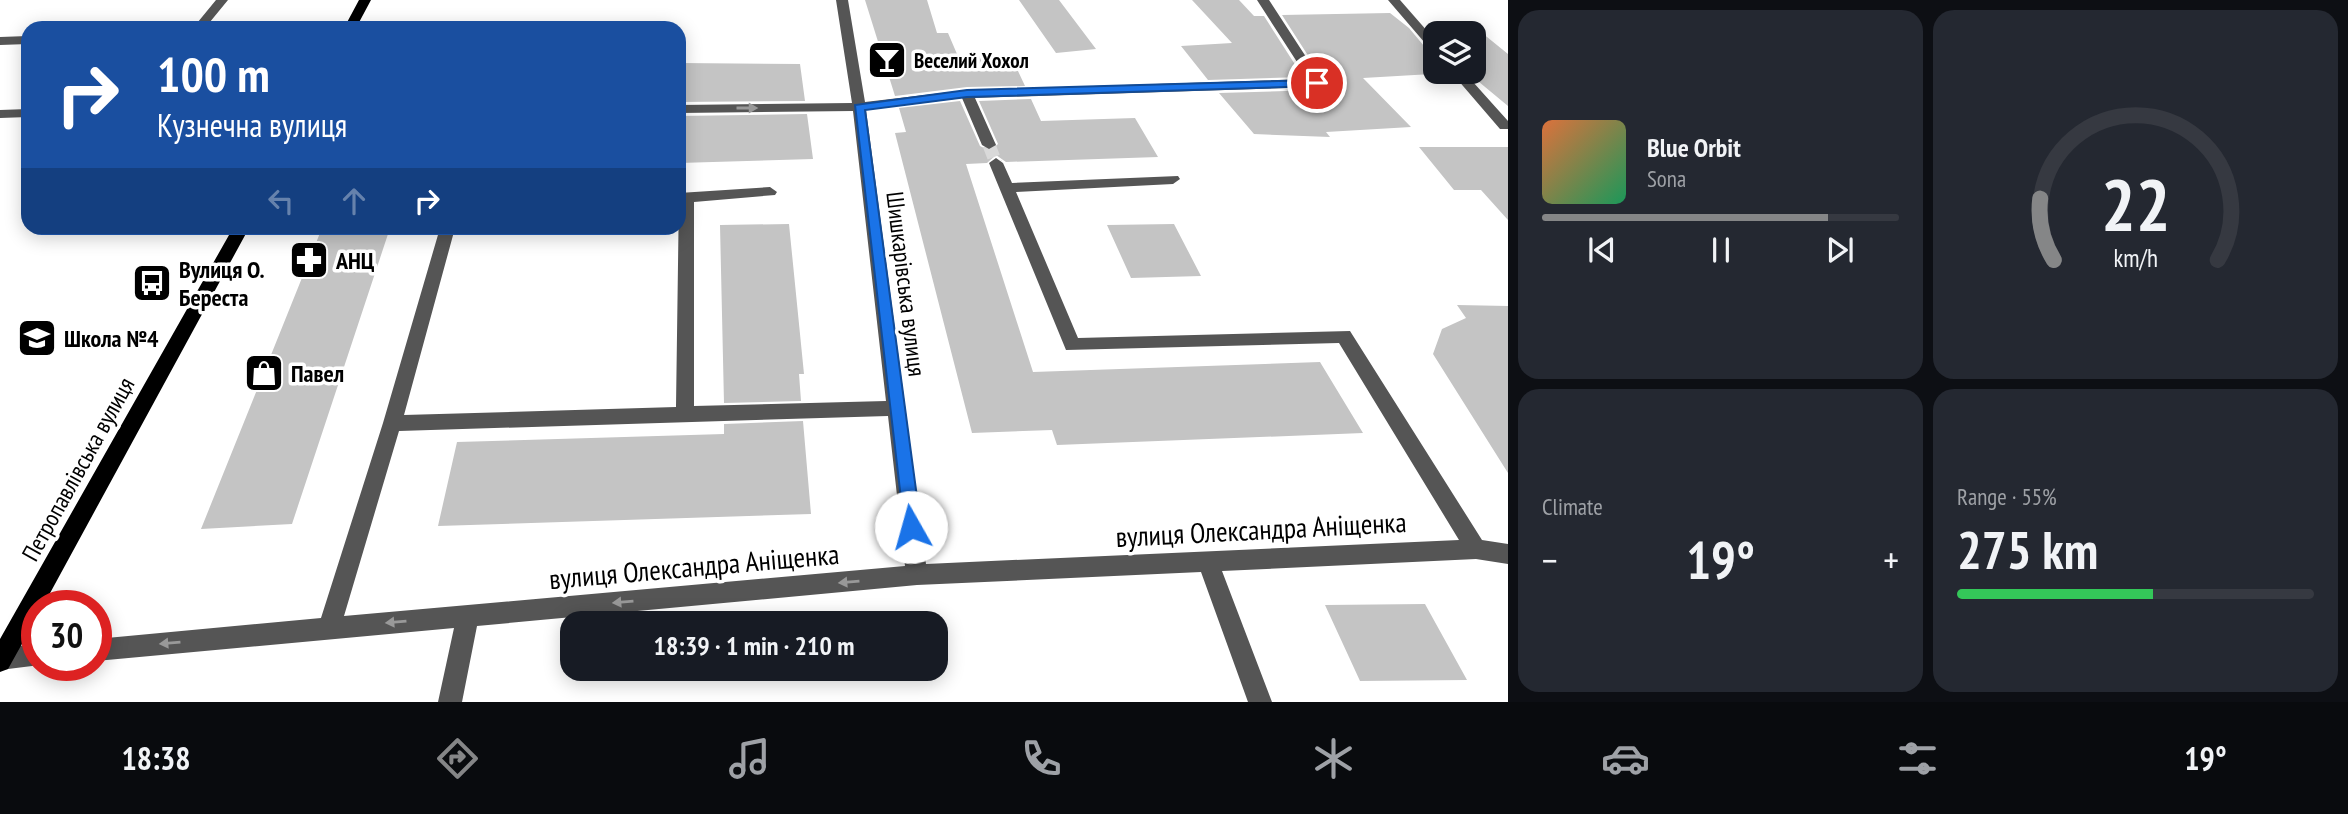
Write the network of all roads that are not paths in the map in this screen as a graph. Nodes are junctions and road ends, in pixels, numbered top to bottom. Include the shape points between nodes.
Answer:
1 (222, 0) edge
2 (365, 0) edge
3 (842, 0) edge
4 (1263, 0) edge
5 (1394, 0) edge
6 (206, 21) edge
7 (354, 21) edge
8 (1423, 33) edge
9 (21, 40) edge
10 (0, 41) edge
11 (1468, 84) edge
12 (967, 94) junction
13 (859, 107) junction
14 (686, 109) edge
15 (21, 113) edge
16 (0, 114) edge
17 (1505, 126) dead end
18 (989, 145) tunnel mouth
19 (996, 163) tunnel mouth
20 (1173, 179) dead end
21 (1007, 188) junction
22 (770, 192) dead end
23 (686, 198) edge
24 (237, 235) edge
25 (445, 235) edge
26 (683, 235) edge
27 (896, 408) junction
28 (685, 414) junction
29 (392, 423) junction
30 (1476, 549) junction
31 (1508, 554) edge
32 (1208, 562) junction
33 (917, 575) junction
34 (468, 616) junction
35 (329, 628) junction
36 (112, 648) edge
37 (21, 657) edge
38 (1, 660) edge
39 (450, 702) edge
40 (1260, 702) edge

1 - 6 street
2 - 7 main road
3 - 13 street, Шишкарівська вулиця
4 - 12 street via 1317,83
5 - 8 street
9 - 10 street
11 - 17 street
12 - 13 street
12 - 18 street
14 -> 13 street
13 - 27 street, Шишкарівська вулиця
15 - 16 street
19 - 21 street
20 - 21 street
21 - 30 street via 1072,345 1344,336
22 - 23 street
24 - 38 main road, Петропавлівська вулиця
25 - 29 street
26 - 28 street
27 - 28 street
27 - 33 street, Шишкарівська вулиця
28 - 29 street
29 - 35 street
30 - 31 street, вулиця Олександра Аніщенка
30 - 32 street, вулиця Олександра Аніщенка
32 - 33 street, вулиця Олександра Аніщенка
32 - 40 street
33 -> 34 street, вулиця Олександра Аніщенка
34 -> 35 street, вулиця Олександра Аніщенка
34 - 39 street
35 -> 36 street, вулиця Олександра Аніщенка
37 - 38 street

